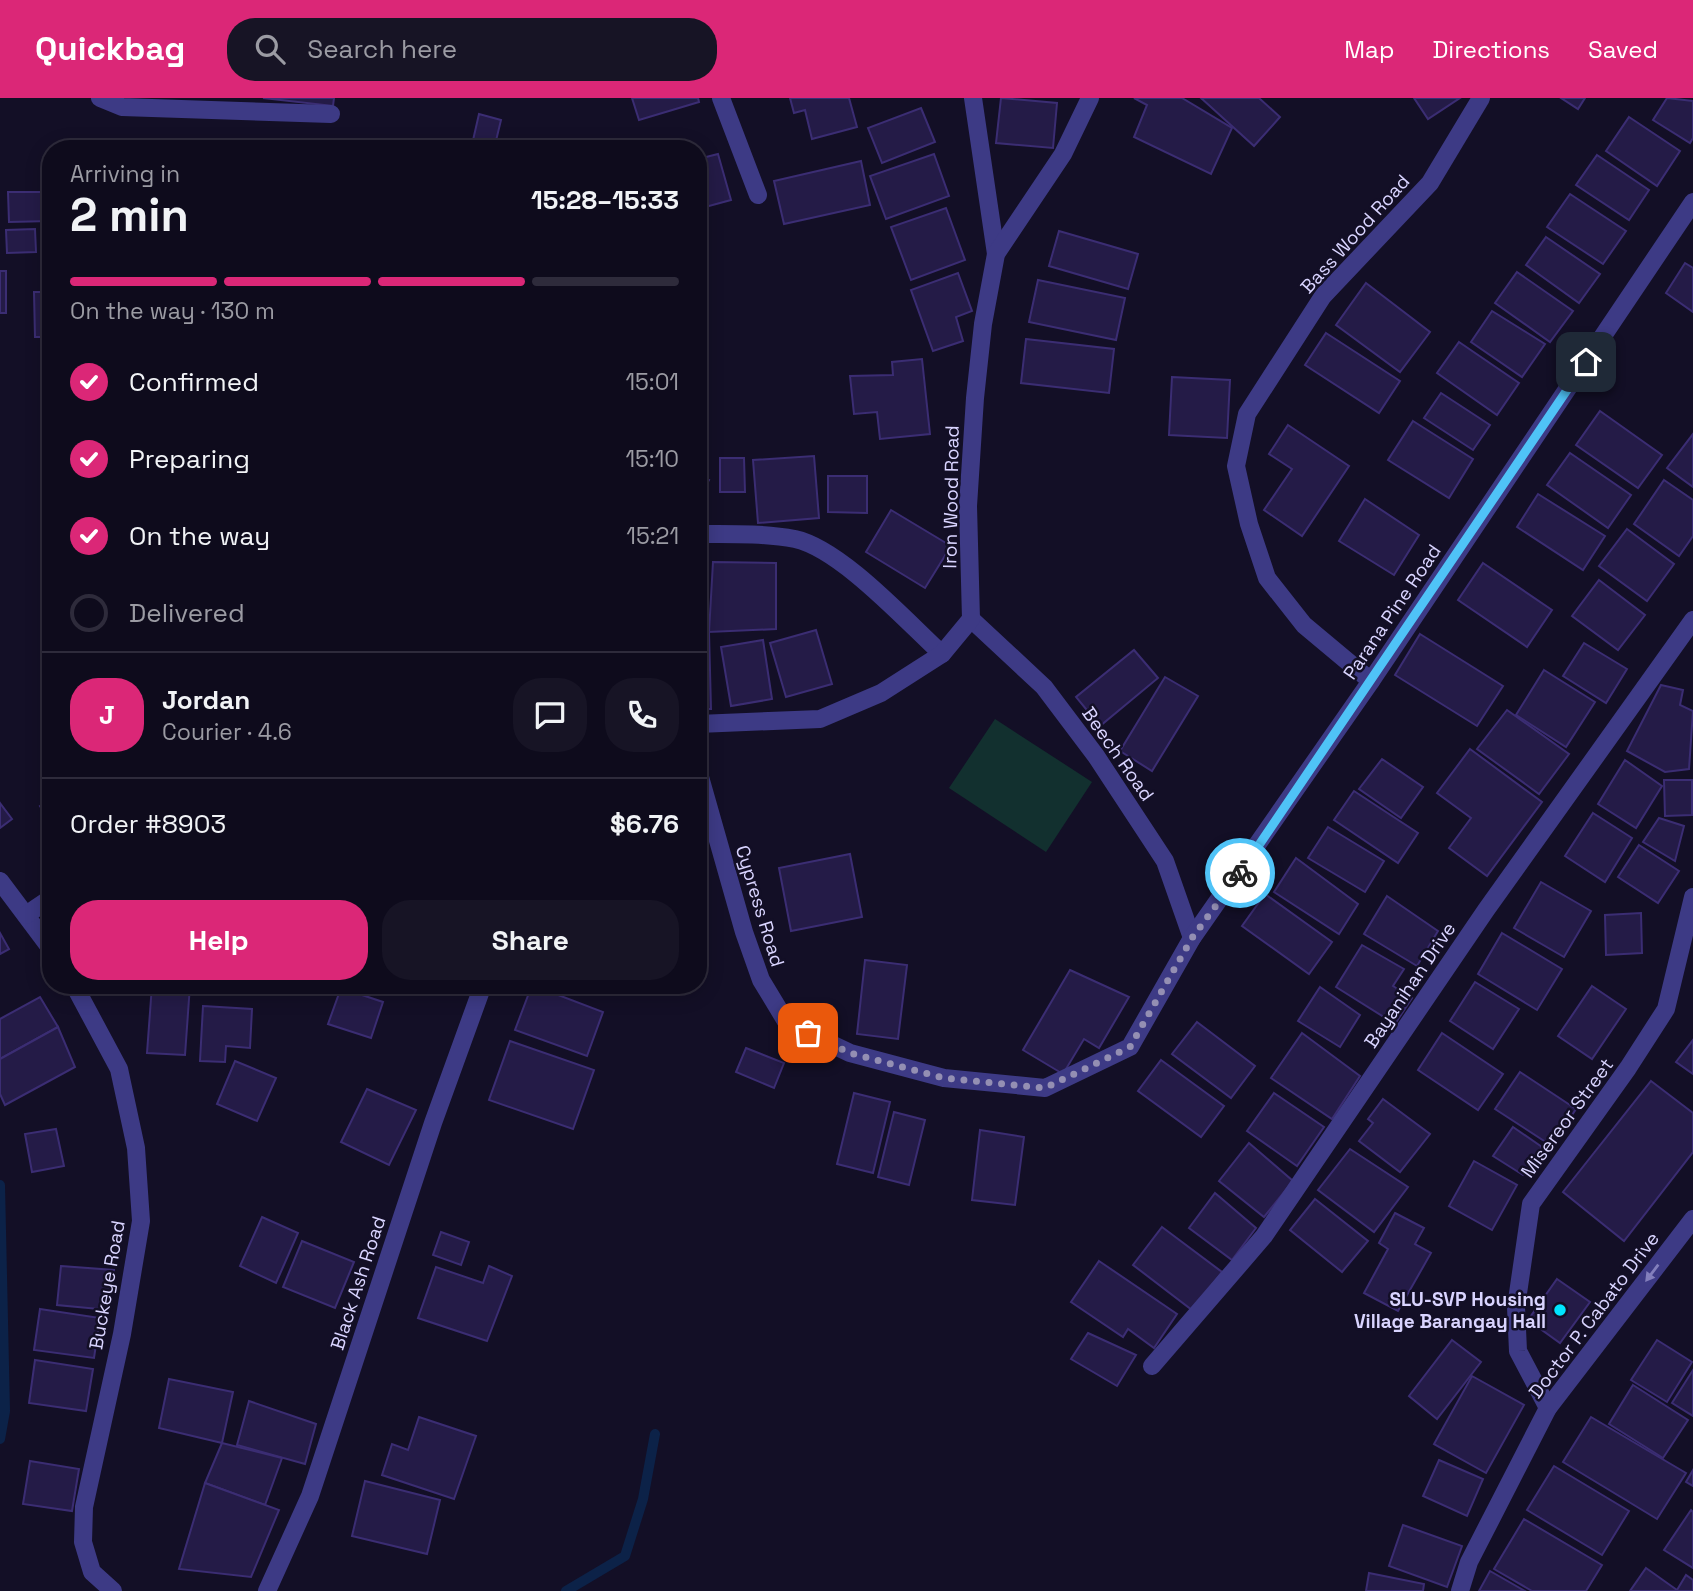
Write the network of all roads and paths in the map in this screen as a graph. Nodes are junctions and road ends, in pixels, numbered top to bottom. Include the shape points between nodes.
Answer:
1 (100, 98) edge
2 (721, 98) edge
3 (973, 98) edge
4 (1090, 98) edge
5 (1481, 98) edge
6 (331, 114) dead end
7 (758, 195) dead end
8 (1693, 202) edge
9 (996, 254) junction
10 (707, 534) edge
11 (971, 620) junction
12 (1693, 620) edge
13 (942, 654) junction
14 (1371, 681) junction
15 (707, 724) edge
16 (707, 802) edge
17 (0, 881) edge
18 (1693, 897) edge
19 (42, 904) edge
20 (26, 915) junction
21 (42, 937) edge
22 (1192, 938) junction
23 (79, 994) edge
24 (480, 994) edge
25 (1130, 1047) joint
26 (1693, 1219) edge
27 (1152, 1366) dead end
28 (1548, 1408) junction
29 (113, 1591) edge
30 (267, 1591) edge
31 (1460, 1591) edge

1 - 6 street via 122,107
2 - 7 street
3 - 9 street
4 - 9 street, Iron Wood Road via 1063,154
5 - 14 street, Bass Wood Road via 1430,183 1323,296 1247,414 1236,466 1267,578 1304,625
8 - 14 street, Parana Pine Road
9 - 11 street, Iron Wood Road via 975,398 968,506
10 - 13 street via 797,540 832,555
11 - 13 street
11 - 22 street, Beech Road via 1044,687 1096,756 1166,861
12 - 27 street, Bayanihan Drive via 1486,910 1264,1236
13 - 15 street via 881,693 820,719
14 - 22 street, Parana Pine Road
16 - 25 street, Cypress Road via 761,980 787,1023 850,1053 944,1078 1045,1088
17 - 20 street
18 - 28 street, Misereor Street via 1666,1009 1531,1204 1516,1307 1518,1351
19 - 20 street
20 - 21 street
22 - 25 street, Parana Pine Road
23 - 29 street, Buckeye Road via 119,1069 136,1148 140,1209 122,1334 83,1507 83,1542 92,1572
24 - 30 street, Black Ash Road via 310,1496
26 -> 28 street, Doctor P. Cabato Drive
28 - 31 street, Doctor P. Cabato Drive via 1469,1562

